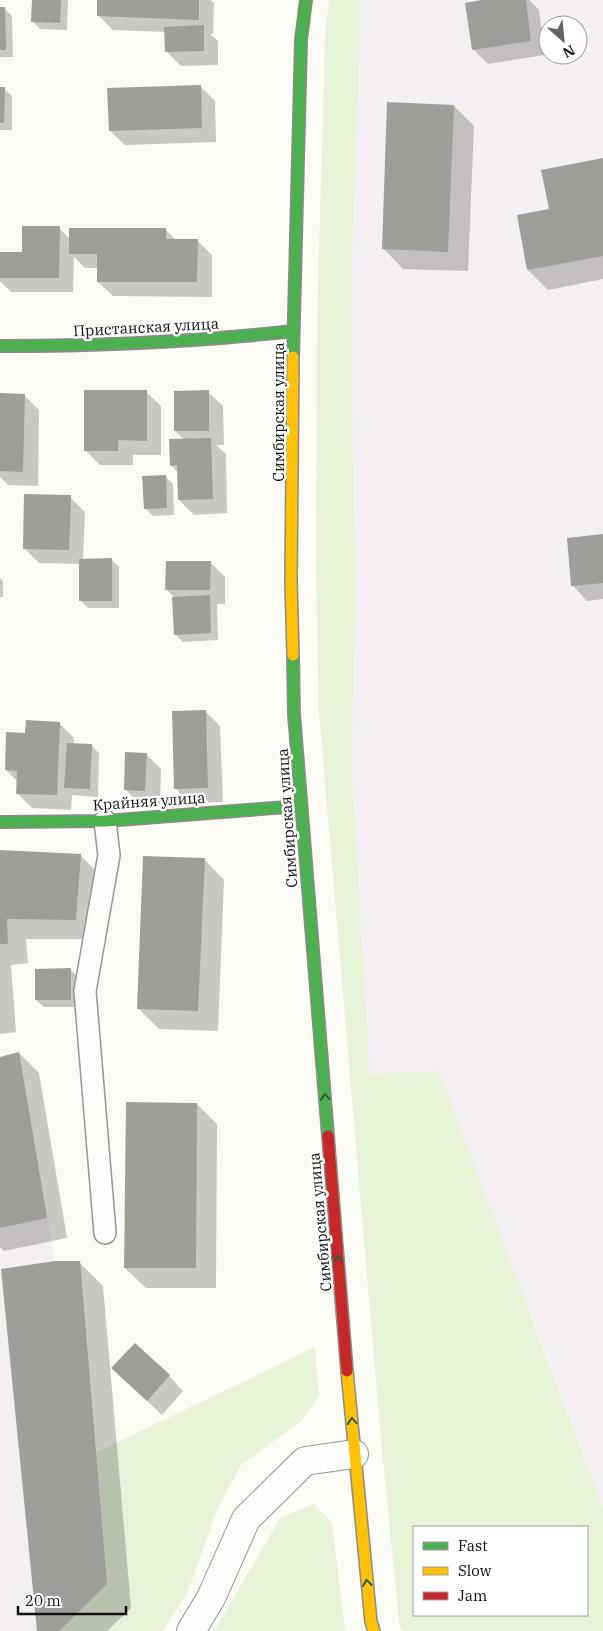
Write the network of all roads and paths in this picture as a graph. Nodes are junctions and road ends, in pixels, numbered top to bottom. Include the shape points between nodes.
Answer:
1 (306, 0) edge
2 (293, 331) junction
3 (0, 346) edge
4 (300, 806) junction
5 (105, 821) junction
6 (0, 822) edge
7 (105, 1233) dead end
8 (354, 1454) junction
9 (191, 1631) edge
10 (374, 1631) edge

1 - 2 main road, Симбирская улица via 301,40
2 - 3 main road, Пристанская улица via 93,346
2 - 4 main road, Симбирская улица via 292,590 294,714
4 - 5 main road, Крайняя улица
8 -> 4 main road, Симбирская улица
5 - 6 main road, Крайняя улица
5 - 7 lane via 109,855 85,991
8 - 9 street via 305,1461 246,1519 210,1598
10 -> 8 main road, Симбирская улица

